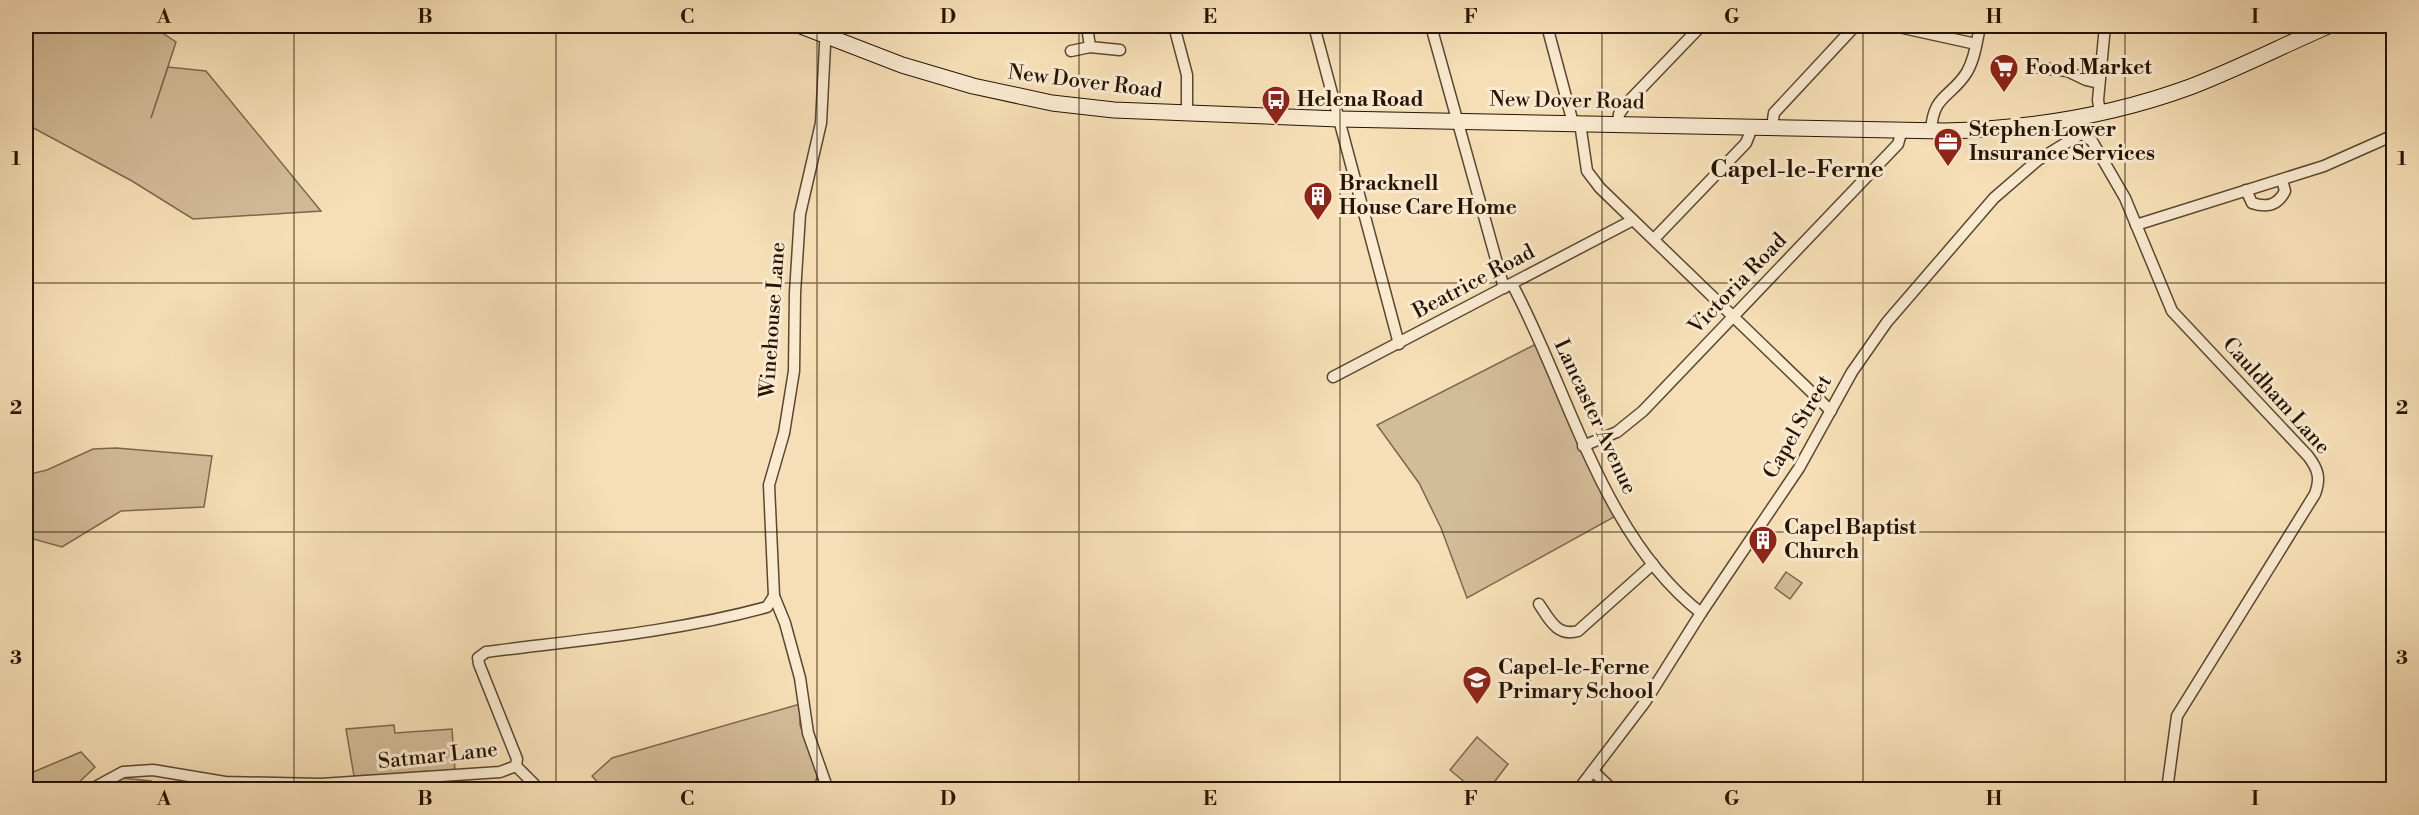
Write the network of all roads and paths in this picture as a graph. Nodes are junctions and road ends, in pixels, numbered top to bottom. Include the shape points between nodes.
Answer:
1 (801, 26) edge
2 (1087, 26) edge
3 (1174, 26) edge
4 (1314, 26) edge
5 (1431, 26) edge
6 (1547, 26) edge
7 (1701, 26) edge
8 (1855, 26) edge
9 (1894, 26) edge
10 (1980, 26) edge
11 (2105, 26) edge
12 (2328, 26) edge
13 (826, 31) edge
14 (1976, 44) junction
15 (1090, 47) junction
16 (1120, 50) dead end
17 (1071, 51) dead end
18 (2032, 67) dead end
19 (2100, 83) junction
20 (2100, 113) junction
21 (1187, 114) junction
22 (2081, 117) junction
23 (1339, 119) junction
24 (1457, 120) junction
25 (1576, 123) junction
26 (1618, 123) junction
27 (1749, 126) junction
28 (1772, 127) junction
29 (1902, 130) junction
30 (1931, 131) junction
31 (2080, 133) junction
32 (2394, 135) edge
33 (2282, 180) junction
34 (2246, 190) junction
35 (1633, 220) junction
36 (2136, 225) junction
37 (1654, 239) junction
38 (1508, 286) junction
39 (1734, 317) junction
40 (1399, 344) junction
41 (1333, 377) dead end
42 (1832, 411) junction
43 (1583, 446) junction
44 (1653, 564) junction
45 (774, 596) junction
46 (1539, 604) dead end
47 (1701, 613) junction
48 (516, 766) junction
49 (1593, 771) junction
50 (90, 789) edge
51 (540, 789) edge
52 (828, 789) edge
53 (1578, 789) edge
54 (1613, 789) edge
55 (2167, 789) edge

1 - 13 main road, New Dover Road
2 - 15 street
3 - 21 street via 1186,75
4 - 23 street
5 - 24 street, Lancaster Avenue
6 - 25 street
7 - 26 street via 1627,103
8 - 28 street via 1774,113
9 - 14 street
10 - 14 street
11 - 19 street
12 - 20 main road, New Dover Road via 2188,87
13 - 21 main road, New Dover Road via 902,65 995,92 1077,106
13 - 45 street, Winehouse Lane via 821,123 800,214 794,371 784,433 769,485
14 - 30 street via 1965,74 1934,107
15 - 16 street
15 - 17 street
18 - 19 street via 2067,71
19 - 20 street
20 - 22 main road, New Dover Road
21 - 23 main road, New Dover Road
22 - 30 main road, New Dover Road via 1986,130
22 - 31 street
23 - 24 main road, New Dover Road
23 - 40 street
24 - 25 main road, New Dover Road
24 - 38 street, Lancaster Avenue
25 - 26 main road, New Dover Road
25 - 35 street via 1589,175
26 - 27 main road, New Dover Road
27 - 28 main road, New Dover Road
27 - 37 street via 1746,142
28 - 29 main road, New Dover Road
29 - 30 main road, New Dover Road
29 - 39 street, Victoria Road via 1900,142
31 - 36 street, Cauldham Lane via 2100,153
31 - 42 street, Capel Street via 2038,160 1987,206 1887,322 1852,372
32 - 33 street
33 - 34 street
33 - 34 street via 2285,190 2273,205 2252,203
34 - 36 street
35 - 37 street
35 - 38 street, Beatrice Road
36 - 55 street, Cauldham Lane via 2172,311 2308,456 2318,470 2319,484 2177,716
37 - 39 street
38 - 40 street, Beatrice Road
38 - 43 street, Lancaster Avenue
39 - 42 street
39 - 43 street, Victoria Road via 1629,423 1608,437
40 - 41 street, Beatrice Road
42 - 47 street, Capel Street via 1799,468
43 - 44 street, Lancaster Avenue
44 - 46 street via 1578,631 1557,629
44 - 47 street, Lancaster Avenue
45 - 48 street, Satmar Lane via 767,607 748,612 645,632 486,652 478,658 479,664 517,759
45 - 52 street, Winehouse Lane via 800,678 808,733
47 - 49 street, Capel Street via 1641,707
48 - 50 street, Satmar Lane via 500,772 321,784 225,782 153,770 123,772
48 - 51 street
49 - 53 street, Capel Street
49 - 54 street

